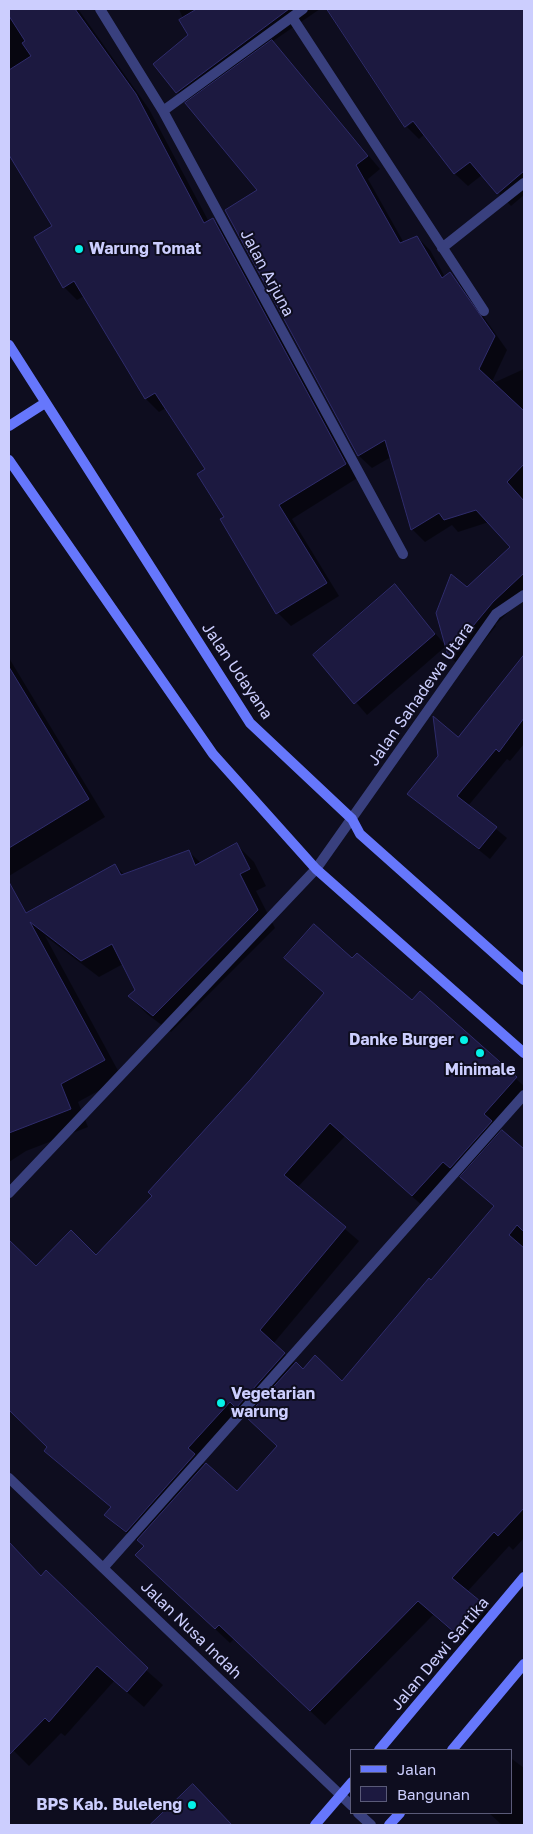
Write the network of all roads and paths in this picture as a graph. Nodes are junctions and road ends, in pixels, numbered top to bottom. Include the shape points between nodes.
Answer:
1 (100, 9) edge
2 (303, 9) edge
3 (292, 17) junction
4 (162, 111) junction
5 (524, 184) edge
6 (442, 248) junction
7 (484, 311) dead end
8 (9, 345) edge
9 (45, 403) junction
10 (9, 426) edge
11 (9, 460) edge
12 (403, 554) dead end
13 (524, 595) edge
14 (352, 818) junction
15 (316, 869) junction
16 (524, 980) edge
17 (524, 1052) edge
18 (524, 1095) edge
19 (9, 1193) edge
20 (9, 1478) edge
21 (104, 1566) junction
22 (524, 1578) edge
23 (524, 1664) edge
24 (380, 1749) edge
25 (453, 1749) edge
26 (350, 1784) edge
27 (341, 1795) junction
28 (350, 1804) edge
29 (359, 1814) edge
30 (399, 1814) edge
31 (316, 1825) edge
32 (371, 1825) edge
33 (389, 1825) edge

1 - 4 street, Jalan Arjuna
2 - 3 street
3 - 4 street
3 - 6 street
4 - 12 street, Jalan Arjuna
5 - 6 street
6 - 7 street
8 - 9 street, Jalan Udayana
9 - 10 street
9 - 14 street, Jalan Udayana via 250,723
11 - 15 street via 212,754
13 - 14 street, Jalan Sahadewa Utara via 496,614
14 - 15 street, Jalan Sahadewa Utara
14 - 16 street, Jalan Udayana via 360,834
15 - 17 street
15 - 19 street, Jalan Sahadewa Utara
18 - 21 street
20 - 21 street, Jalan Nusa Indah
21 - 27 street, Jalan Nusa Indah
22 - 24 street, Jalan Dewi Sartika
23 - 25 street
26 - 27 street
27 - 28 street, Jalan Nusa Indah
27 - 31 street
29 - 32 street
30 - 33 street

